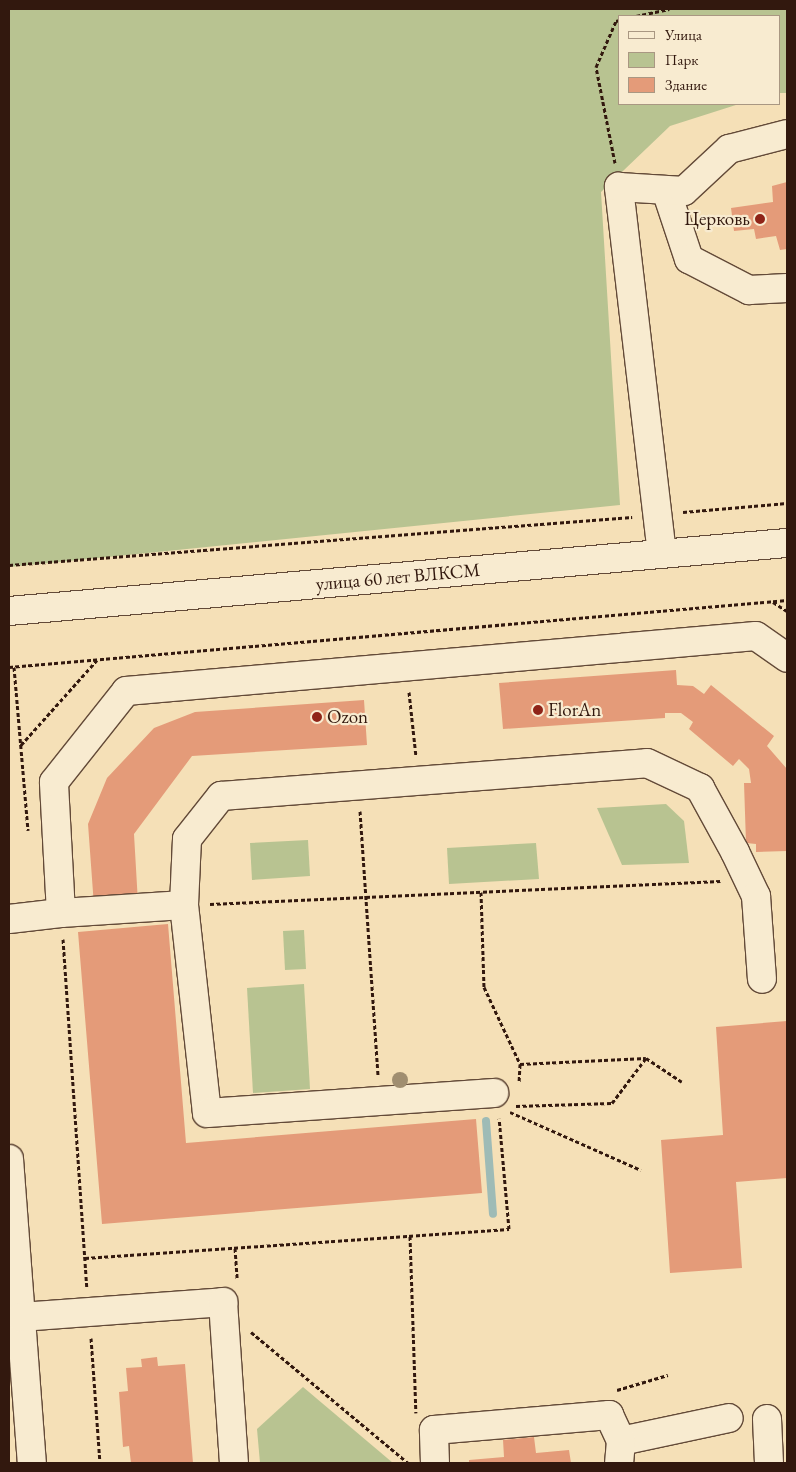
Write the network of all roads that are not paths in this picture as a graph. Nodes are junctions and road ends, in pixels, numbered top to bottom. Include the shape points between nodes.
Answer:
1 (787, 134) edge
2 (666, 190) junction
3 (787, 288) edge
4 (787, 543) edge
5 (662, 554) junction
6 (9, 611) edge
7 (787, 658) edge
8 (184, 905) junction
9 (61, 913) junction
10 (9, 918) edge
11 (762, 978) dead end
12 (507, 1100) road end
13 (9, 1159) edge
14 (21, 1317) junction
15 (729, 1418) dead end
16 (767, 1419) dead end
17 (620, 1452) edge
18 (32, 1463) edge
19 (234, 1463) edge
20 (435, 1463) edge
21 (769, 1463) edge

1 - 2 street via 729,149 684,191
2 - 3 street via 690,259 749,290
2 - 5 street via 620,187
4 - 5 street, улица 60 лет ВЛКСМ
5 - 6 street, улица 60 лет ВЛКСМ
7 - 9 street via 756,636 126,691 54,782
8 - 9 street
8 - 11 street via 187,839 221,796 647,764 700,788 756,896
8 - 12 street via 207,1113 379,1101
9 - 10 street
13 - 14 street
14 - 18 street
14 - 19 street via 223,1302
15 - 17 street
16 - 21 street
17 - 20 street via 608,1415 434,1430

